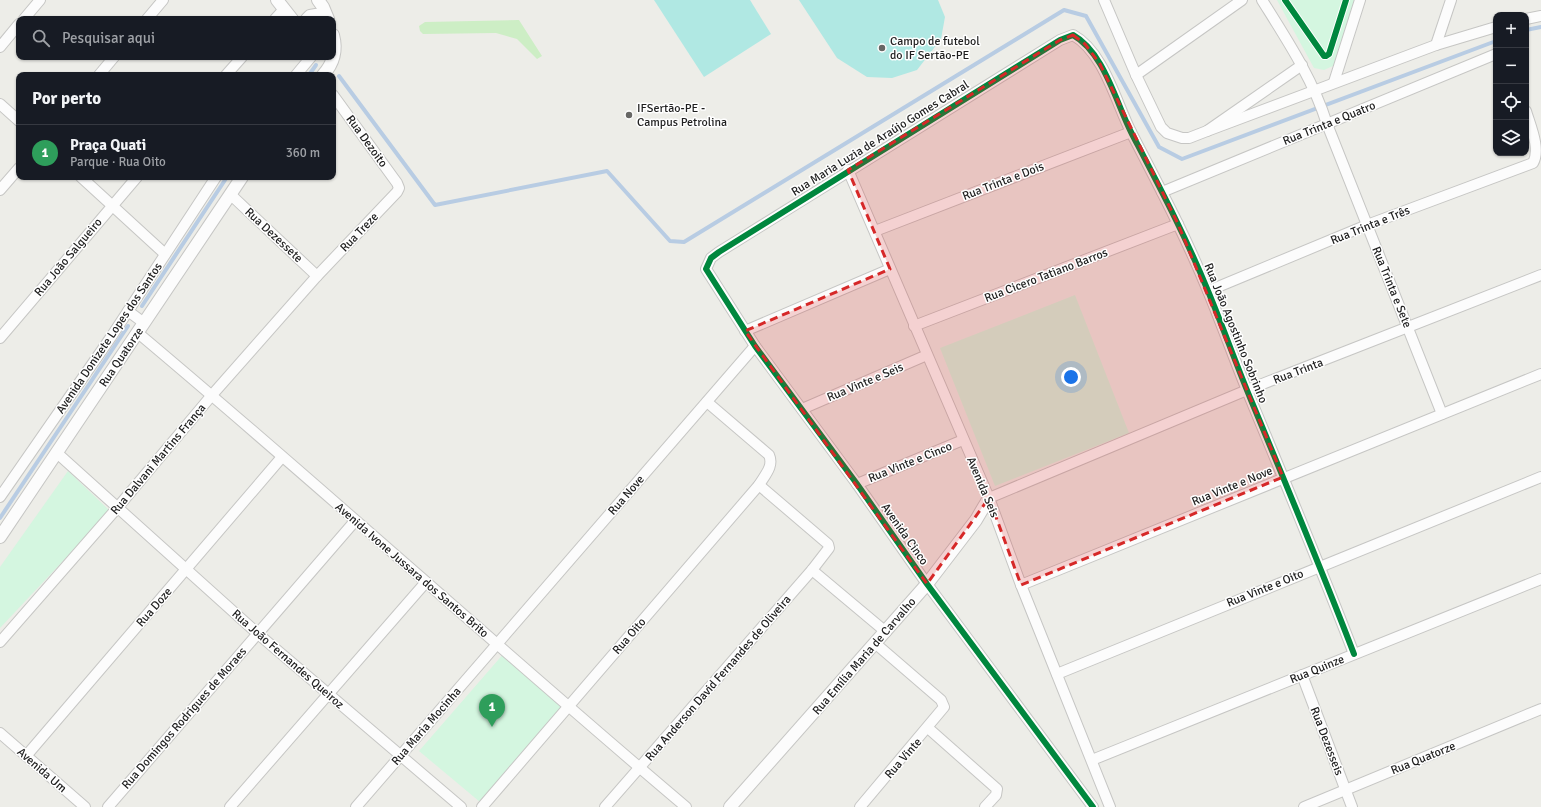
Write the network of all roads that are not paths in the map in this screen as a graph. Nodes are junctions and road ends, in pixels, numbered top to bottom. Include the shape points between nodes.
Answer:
1 (40, 0) edge
2 (163, 0) edge
3 (318, 0) edge
4 (1104, 0) edge
5 (1242, 0) edge
6 (1262, 0) edge
7 (1360, 0) edge
8 (1451, 0) edge
9 (280, 5) edge
10 (27, 16) edge
11 (150, 16) edge
12 (276, 16) edge
13 (289, 16) edge
14 (310, 16) edge
15 (324, 16) edge
16 (327, 16) edge
17 (1541, 16) edge
18 (1529, 18) edge
19 (16, 28) edge
20 (1493, 28) edge
21 (1073, 36) joint
22 (1436, 45) junction
23 (0, 47) edge
24 (1493, 55) edge
25 (112, 60) edge
26 (239, 60) edge
27 (308, 60) edge
28 (322, 60) edge
29 (332, 60) edge
30 (1302, 65) junction
31 (102, 72) edge
32 (229, 72) edge
33 (298, 72) edge
34 (323, 72) edge
35 (325, 72) edge
36 (1136, 75) junction
37 (1334, 82) junction
38 (1316, 93) junction
39 (336, 99) edge
40 (0, 104) edge
41 (16, 118) edge
42 (1325, 120) junction
43 (1528, 120) edge
44 (1207, 131) junction
45 (1131, 132) junction
46 (848, 170) junction
47 (16, 171) edge
48 (84, 180) edge
49 (134, 180) edge
50 (214, 180) edge
51 (240, 180) edge
52 (399, 188) joint
53 (0, 190) edge
54 (1162, 192) junction
55 (230, 194) junction
56 (112, 206) junction
57 (1178, 224) junction
58 (1367, 225) junction
59 (875, 231) junction
60 (165, 254) junction
61 (706, 269) joint
62 (890, 269) junction
63 (1541, 275) edge
64 (317, 276) junction
65 (1208, 291) junction
66 (128, 311) junction
67 (914, 326) junction
68 (141, 328) junction
69 (1408, 329) junction
70 (745, 331) junction
71 (0, 338) edge
72 (755, 346) junction
73 (927, 355) junction
74 (1541, 374) edge
75 (1247, 390) junction
76 (212, 395) junction
77 (707, 402) junction
78 (802, 409) junction
79 (1442, 414) junction
80 (963, 440) junction
81 (57, 453) junction
82 (282, 457) junction
83 (1541, 477) edge
84 (1283, 478) junction
85 (857, 484) junction
86 (758, 485) junction
87 (0, 498) edge
88 (989, 498) junction
89 (118, 507) junction
90 (355, 521) junction
91 (0, 537) edge
92 (1320, 565) junction
93 (812, 570) junction
94 (186, 571) junction
95 (1541, 579) edge
96 (426, 582) junction
97 (927, 584) junction
98 (1021, 585) junction
99 (886, 632) junction
100 (258, 633) junction
101 (0, 642) edge
102 (497, 644) junction
103 (876, 644) junction
104 (1354, 654) junction
105 (1057, 674) junction
106 (1302, 675) junction
107 (328, 694) junction
108 (569, 706) junction
109 (1541, 709) edge
110 (928, 728) junction
111 (0, 733) edge
112 (400, 755) junction
113 (26, 756) junction
114 (1092, 760) junction
115 (639, 767) junction
116 (1346, 790) junction
117 (85, 807) edge
118 (108, 807) edge
119 (230, 807) edge
120 (356, 807) edge
121 (461, 807) edge
122 (482, 807) edge
123 (605, 807) edge
124 (686, 807) edge
125 (730, 807) edge
126 (860, 807) edge
127 (987, 807) edge
128 (1093, 807) edge
129 (1110, 807) edge
130 (1304, 807) edge
131 (1352, 807) edge

1 - 10 street
2 - 11 street
3 - 16 street
4 - 36 street
5 - 36 street
6 - 30 street
7 - 37 street
8 - 22 street
9 - 12 street
9 - 13 street
14 - 15 street
17 - 18 street
19 - 23 street
20 - 22 street
21 - 45 street, Rua João Agostinho Sobrinho via 1085,44 1100,64
21 - 46 street, Rua Maria Luzia de Araújo Gomes Cabral via 1060,40
22 - 37 street
24 - 42 street, Rua Trinta e Quatro
25 - 31 street
26 - 32 street
27 - 33 street
28 - 34 street via 325,66
29 - 35 street
30 - 38 street
30 - 44 street
36 - 44 street via 1161,127 1167,133 1189,138
37 - 38 street
38 - 42 street, Rua Trinta e Sete
38 - 44 street
39 - 52 street, Rua Dezoito
40 - 41 street
42 - 54 street, Rua Trinta e Quatro
42 - 58 street, Rua Trinta e Sete
43 - 58 street, Rua Trinta e Três via 1536,154 1533,162
45 - 54 street, Rua João Agostinho Sobrinho
45 - 59 street, Rua Trinta e Dois
46 - 59 street, Avenida Seis
46 - 61 street, Rua Maria Luzia de Araújo Gomes Cabral via 719,252 711,258
47 - 53 street
48 - 56 street
49 - 56 street, Rua João Salgueiro
50 - 60 street, Avenida Donizete Lopes dos Santos
51 - 55 street, Rua Quatorze
52 - 64 street, Rua Treze
54 - 57 street, Rua João Agostinho Sobrinho
55 - 64 street, Rua Dezessete
55 - 68 street, Rua Quatorze
56 - 60 street
56 - 71 street, Rua João Salgueiro
57 - 65 street, Rua João Agostinho Sobrinho
57 - 67 street, Rua Cicero Tatiano Barros
58 - 65 street, Rua Trinta e Três
58 - 69 street, Rua Trinta e Sete
59 - 62 street, Avenida Seis
60 - 66 street, Avenida Donizete Lopes dos Santos
61 - 70 street, Avenida Cinco
62 - 67 street, Avenida Seis
62 - 70 street
63 - 69 street, Rua Trinta
64 - 76 street, Rua Dalvani Martins França
65 - 75 street, Rua João Agostinho Sobrinho
66 - 68 street, Avenida Ivone Jussara dos Santos Brito
66 - 87 street, Avenida Donizete Lopes dos Santos
67 - 73 street, Avenida Seis
68 - 76 street, Avenida Ivone Jussara dos Santos Brito
68 - 81 street, Rua Quatorze
69 - 75 street, Rua Trinta
69 - 79 street, Rua Trinta e Sete
70 - 72 street, Avenida Cinco
72 - 77 street, Rua Nove
72 - 78 street, Avenida Cinco
73 - 78 street, Rua Vinte e Seis
73 - 80 street, Avenida Seis
74 - 79 street, Rua Vinte e Nove
75 - 84 street, Rua João Agostinho Sobrinho
75 - 88 street, Rua Trinta
76 - 82 street, Avenida Ivone Jussara dos Santos Brito
76 - 89 street, Rua Dalvani Martins França
77 - 86 street, Rua Oito via 769,455 771,462
77 - 102 street, Rua Nove
78 - 85 street, Avenida Cinco
79 - 84 street, Rua Vinte e Nove
80 - 85 street, Rua Vinte e Cinco
80 - 88 street, Avenida Seis
81 - 89 street
81 - 91 street, Rua Quatorze
82 - 90 street, Avenida Ivone Jussara dos Santos Brito
82 - 94 street, Rua Doze
83 - 92 street, Rua Vinte e Oito
84 - 92 street, Rua João Agostinho Sobrinho
84 - 98 street, Rua Vinte e Nove
85 - 97 street, Avenida Cinco
86 - 93 street, Rua Anderson David Fernandes de Oliveira via 828,544 830,548
86 - 108 street, Rua Oito
88 - 97 street, Rua Emília Maria de Carvalho via 976,520
88 - 98 street, Avenida Seis
89 - 94 street, Rua João Fernandes Queiroz
89 - 101 street, Rua Dalvani Martins França
90 - 96 street, Avenida Ivone Jussara dos Santos Brito
90 - 100 street, Rua Domingos Rodrigues de Moraes
92 - 104 street, Rua João Agostinho Sobrinho
92 - 105 street, Rua Vinte e Oito
93 - 99 street
93 - 115 street, Rua Anderson David Fernandes de Oliveira
94 - 100 street, Rua João Fernandes Queiroz
94 - 113 street, Rua Doze
95 - 104 street, Rua Quinze
96 - 102 street, Avenida Ivone Jussara dos Santos Brito
96 - 107 street
97 - 99 street, Rua Emília Maria de Carvalho
97 - 128 street, Avenida Cinco
98 - 105 street, Avenida Seis
99 - 103 street, Rua Emília Maria de Carvalho
100 - 107 street, Rua João Fernandes Queiroz
100 - 118 street, Rua Domingos Rodrigues de Moraes
102 - 108 street, Avenida Ivone Jussara dos Santos Brito
102 - 112 street, Rua Maria Mocinha
103 - 110 street, Rua Vinte via 941,700 944,707
103 - 125 street, Rua Emília Maria de Carvalho
104 - 106 street, Rua Quinze
105 - 114 street, Avenida Seis
106 - 114 street, Rua Quinze
106 - 116 street, Rua Dezesseis
107 - 112 street, Rua João Fernandes Queiroz
107 - 119 street
108 - 115 street, Avenida Ivone Jussara dos Santos Brito
108 - 122 street, Rua Oito
109 - 116 street, Rua Quatorze
110 - 126 street, Rua Vinte
110 - 127 street via 996,788 997,792
111 - 113 street, Avenida Um
112 - 120 street, Rua Maria Mocinha
112 - 121 street, Rua João Fernandes Queiroz
113 - 117 street, Avenida Um
114 - 129 street, Avenida Seis
115 - 123 street, Rua Anderson David Fernandes de Oliveira
115 - 124 street, Avenida Ivone Jussara dos Santos Brito
116 - 130 street, Rua Quatorze
116 - 131 street, Rua Dezesseis

